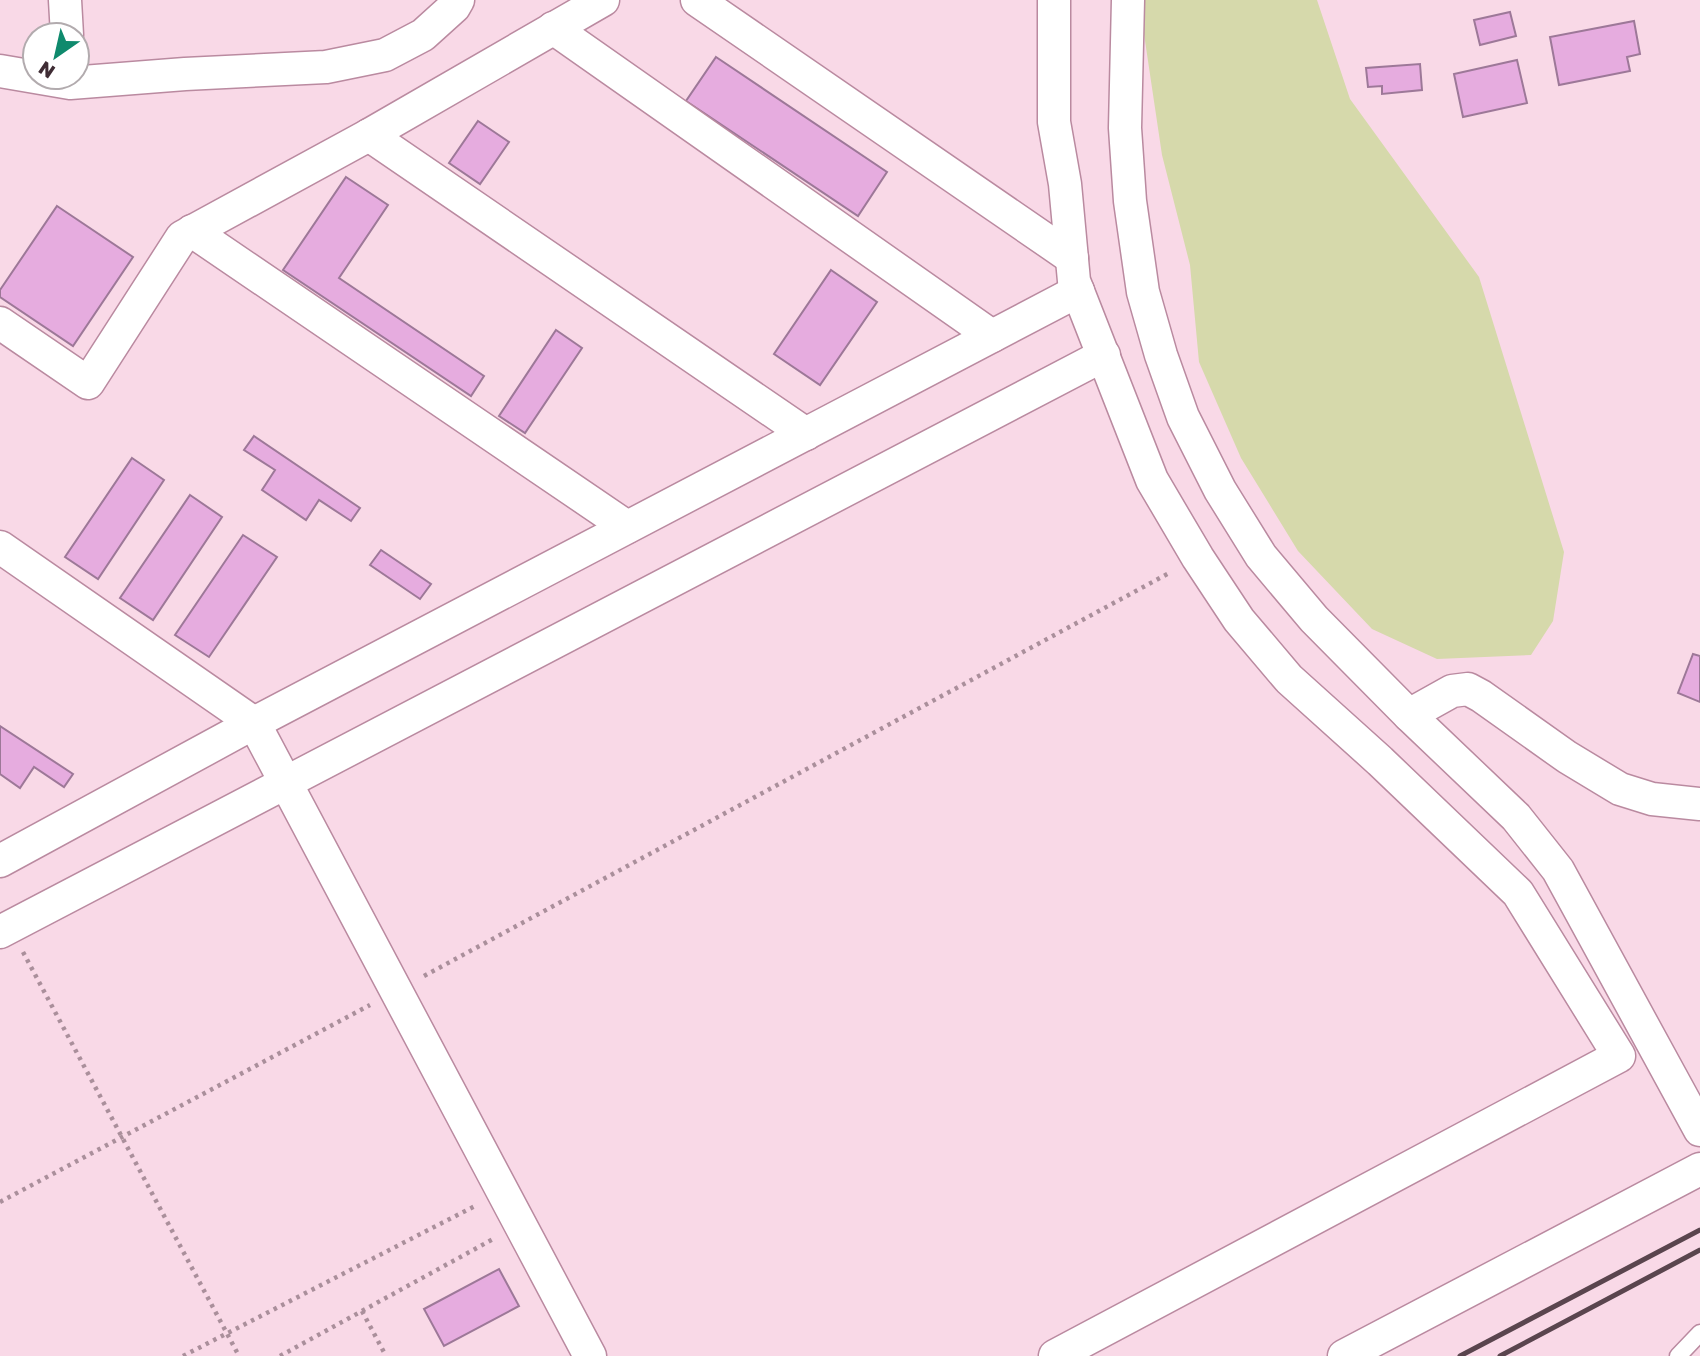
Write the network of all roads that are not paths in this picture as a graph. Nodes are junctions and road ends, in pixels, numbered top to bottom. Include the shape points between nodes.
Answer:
1 (65, 0) edge
2 (458, 0) edge
3 (603, 0) edge
4 (697, 0) edge
5 (1054, 0) edge
6 (1128, 0) edge
7 (66, 21) edge
8 (553, 28) junction
9 (0, 71) edge
10 (21, 74) edge
11 (91, 79) edge
12 (369, 135) junction
13 (192, 231) junction
14 (1072, 258) junction
15 (1078, 291) junction
16 (0, 323) edge
17 (992, 336) junction
18 (1104, 355) junction
19 (806, 434) junction
20 (627, 527) junction
21 (0, 547) edge
22 (1409, 715) junction
23 (254, 723) junction
24 (286, 782) junction
25 (1700, 804) edge
26 (0, 861) edge
27 (5, 929) edge
28 (1651, 1040) junction
29 (1619, 1056) junction
30 (1700, 1130) edge
31 (1700, 1169) edge
32 (1700, 1334) edge
33 (590, 1356) edge
34 (1055, 1356) edge
35 (1344, 1356) edge
36 (1678, 1356) edge

1 - 7 street
2 - 11 street via 423,35 385,55 326,67
3 - 8 street
4 - 14 street
5 - 14 street via 1054,122
6 - 22 street via 1125,128 1130,201 1143,292 1183,417 1261,556 1314,619
8 - 12 street
8 - 17 street
9 - 10 street
12 - 13 street
12 - 19 street
13 - 16 street via 182,237 88,383
13 - 20 street
14 - 15 street
15 - 17 street
15 - 18 street
17 - 19 street
18 - 24 street
18 - 29 street via 1152,480 1239,620 1289,679 1518,893
19 - 20 street
20 - 23 street
21 - 23 street
22 - 25 street via 1452,691 1468,689 1620,789 1652,799
22 - 28 street via 1516,817 1558,870
23 - 24 street
23 - 26 street
24 - 27 street
24 - 33 street
28 - 29 street
28 - 30 street
29 - 34 street
31 - 35 street
32 - 36 lane

